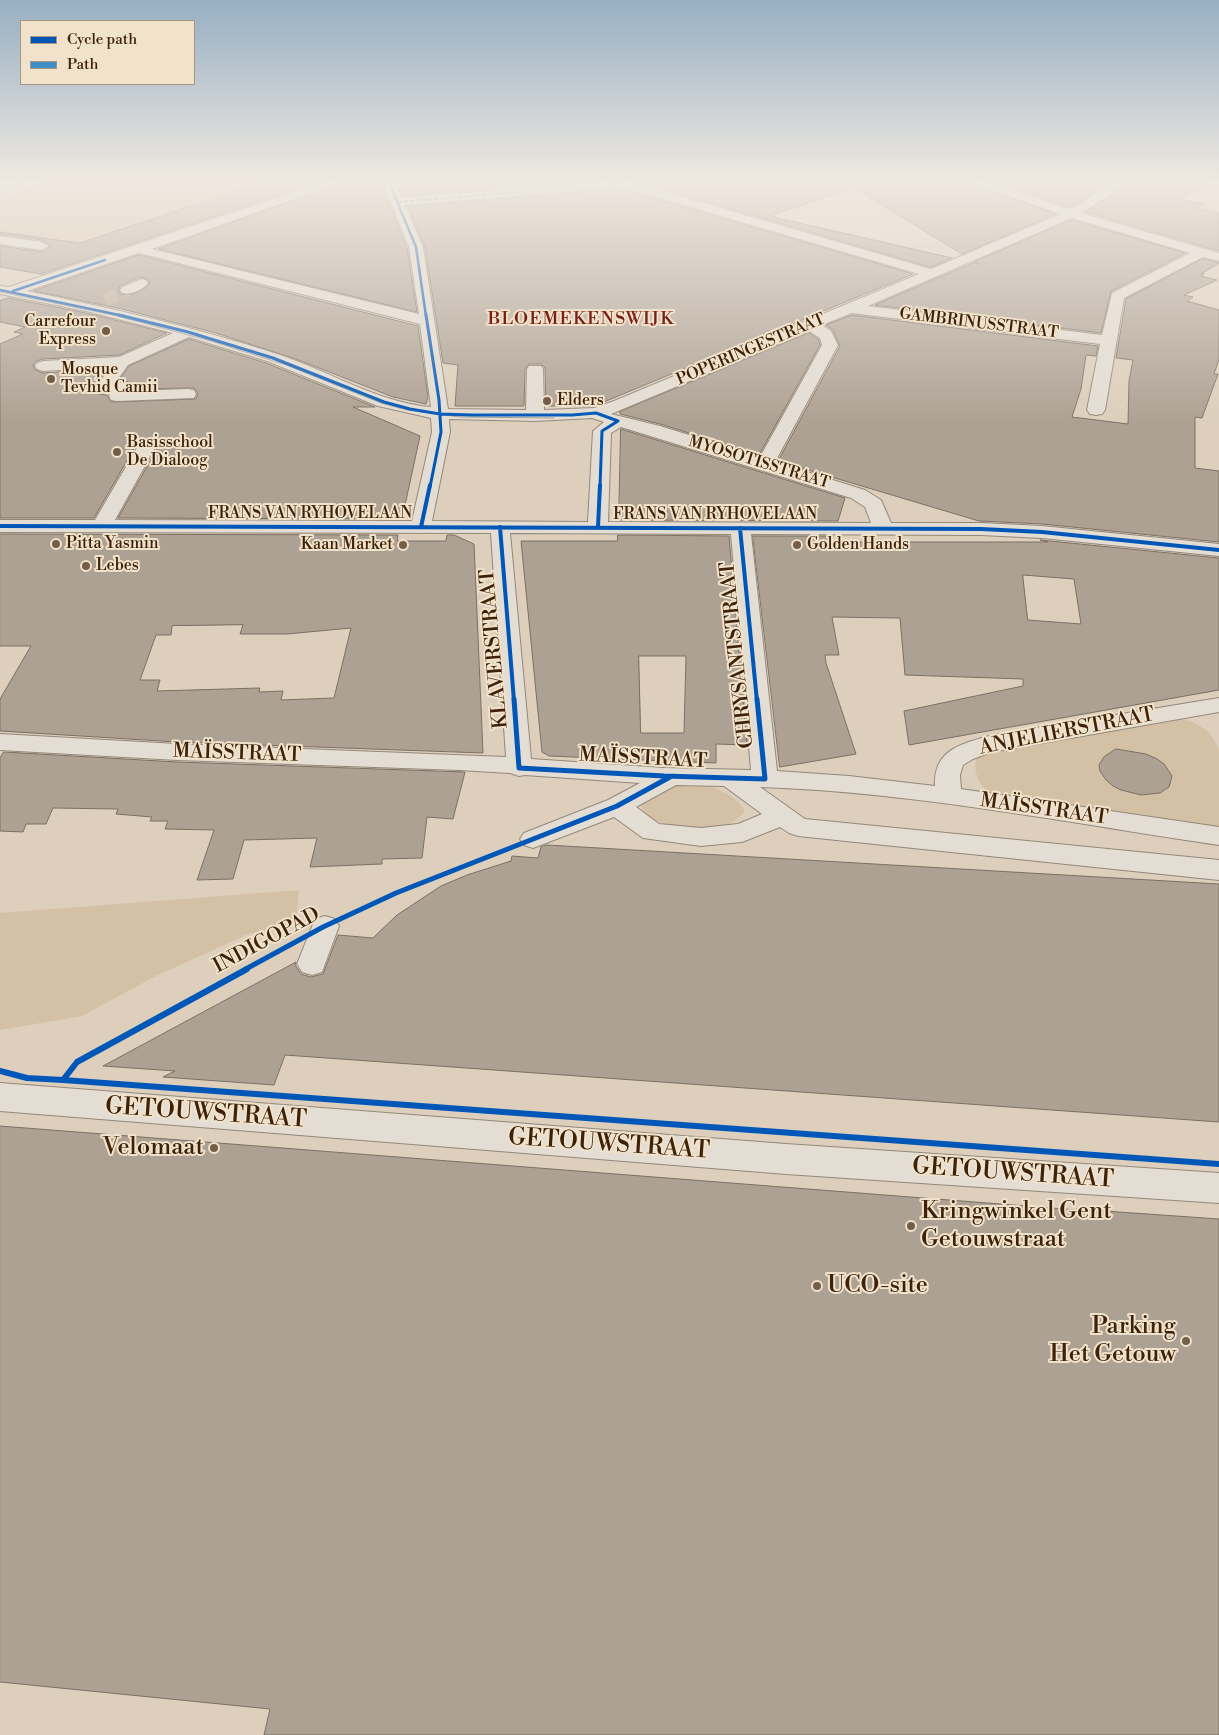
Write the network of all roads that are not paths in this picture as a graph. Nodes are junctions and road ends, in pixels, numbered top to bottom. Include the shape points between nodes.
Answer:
1 (100, 261) edge
2 (186, 261) edge
3 (418, 261) edge
4 (889, 261) edge
5 (960, 261) edge
6 (1184, 261) edge
7 (931, 273) junction
8 (141, 283) dead end
9 (127, 290) tunnel mouth
10 (3, 292) edge
11 (105, 300) tunnel mouth
12 (90, 308) junction
13 (850, 308) junction
14 (427, 321) junction
15 (809, 325) junction
16 (188, 332) junction
17 (1108, 340) junction
18 (122, 362) junction
19 (43, 366) dead end
20 (535, 370) dead end
21 (188, 394) dead end
22 (1096, 410) dead end
23 (596, 412) junction
24 (440, 414) junction
25 (535, 416) junction
26 (618, 421) junction
27 (147, 446) dead end
28 (765, 464) junction
29 (0, 526) edge
30 (102, 526) junction
31 (421, 527) junction
32 (500, 527) junction
33 (598, 527) junction
34 (740, 528) junction
35 (883, 528) junction
36 (1219, 550) edge
37 (1215, 713) edge
38 (0, 742) edge
39 (519, 768) junction
40 (670, 777) junction
41 (730, 778) junction
42 (765, 779) junction
43 (948, 796) junction
44 (617, 806) junction
45 (782, 816) junction
46 (1219, 836) edge
47 (533, 839) dead end
48 (1219, 870) edge
49 (325, 926) dead end
50 (312, 964) dead end
51 (0, 1097) edge
52 (1219, 1188) edge

1 - 10 street
2 - 14 street
3 - 14 street
4 - 7 street
5 - 7 street, POPERINGESTRAAT
6 - 17 street via 1116,296
7 - 13 street, POPERINGESTRAAT
8 - 9 street
10 - 12 street, POPERINGESTRAAT
11 - 12 street
12 - 16 street, POPERINGESTRAAT
13 - 15 street, POPERINGESTRAAT
13 - 17 street, GAMBRINUSSTRAAT
14 - 24 street
15 - 23 street, POPERINGESTRAAT via 642,396
15 - 28 street via 828,336 830,345
16 - 18 street
16 - 24 street, POPERINGESTRAAT via 273,358 384,402
17 - 22 street
18 - 19 street
18 - 21 street via 104,388 121,387 117,396
20 - 25 street
23 - 25 street, POPERINGESTRAAT
23 - 26 street, MYOSOTISSTRAAT
24 - 25 street, POPERINGESTRAAT
24 - 31 street via 441,432
26 - 28 street, MYOSOTISSTRAAT
26 - 33 street via 602,431
27 - 30 street
28 - 35 street, MYOSOTISSTRAAT via 866,498 874,504
29 - 30 street, FRANS VAN RYHOVELAAN
30 - 31 street, FRANS VAN RYHOVELAAN
31 - 32 street, FRANS VAN RYHOVELAAN
32 - 33 street, FRANS VAN RYHOVELAAN
32 - 39 street, KLAVERSTRAAT
33 - 34 street, FRANS VAN RYHOVELAAN
34 - 35 street, FRANS VAN RYHOVELAAN
34 - 42 street, CHRYSANTSTRAAT
35 - 36 street, FRANS VAN RYHOVELAAN via 1042,532
37 - 43 street, ANJELIERSTRAAT via 993,743 968,751 951,763
38 - 39 street, MAÏSSTRAAT via 459,762
39 - 40 street, MAÏSSTRAAT
40 - 41 street, MAÏSSTRAAT
40 - 44 street
41 - 42 street, MAÏSSTRAAT
41 - 45 street
42 - 43 street, MAÏSSTRAAT via 849,784
43 - 46 street, MAÏSSTRAAT
44 - 45 street via 652,832 701,837 742,833
44 - 47 street
45 - 48 street via 798,827
49 - 50 street
51 - 52 street, GETOUWSTRAAT via 796,1159

